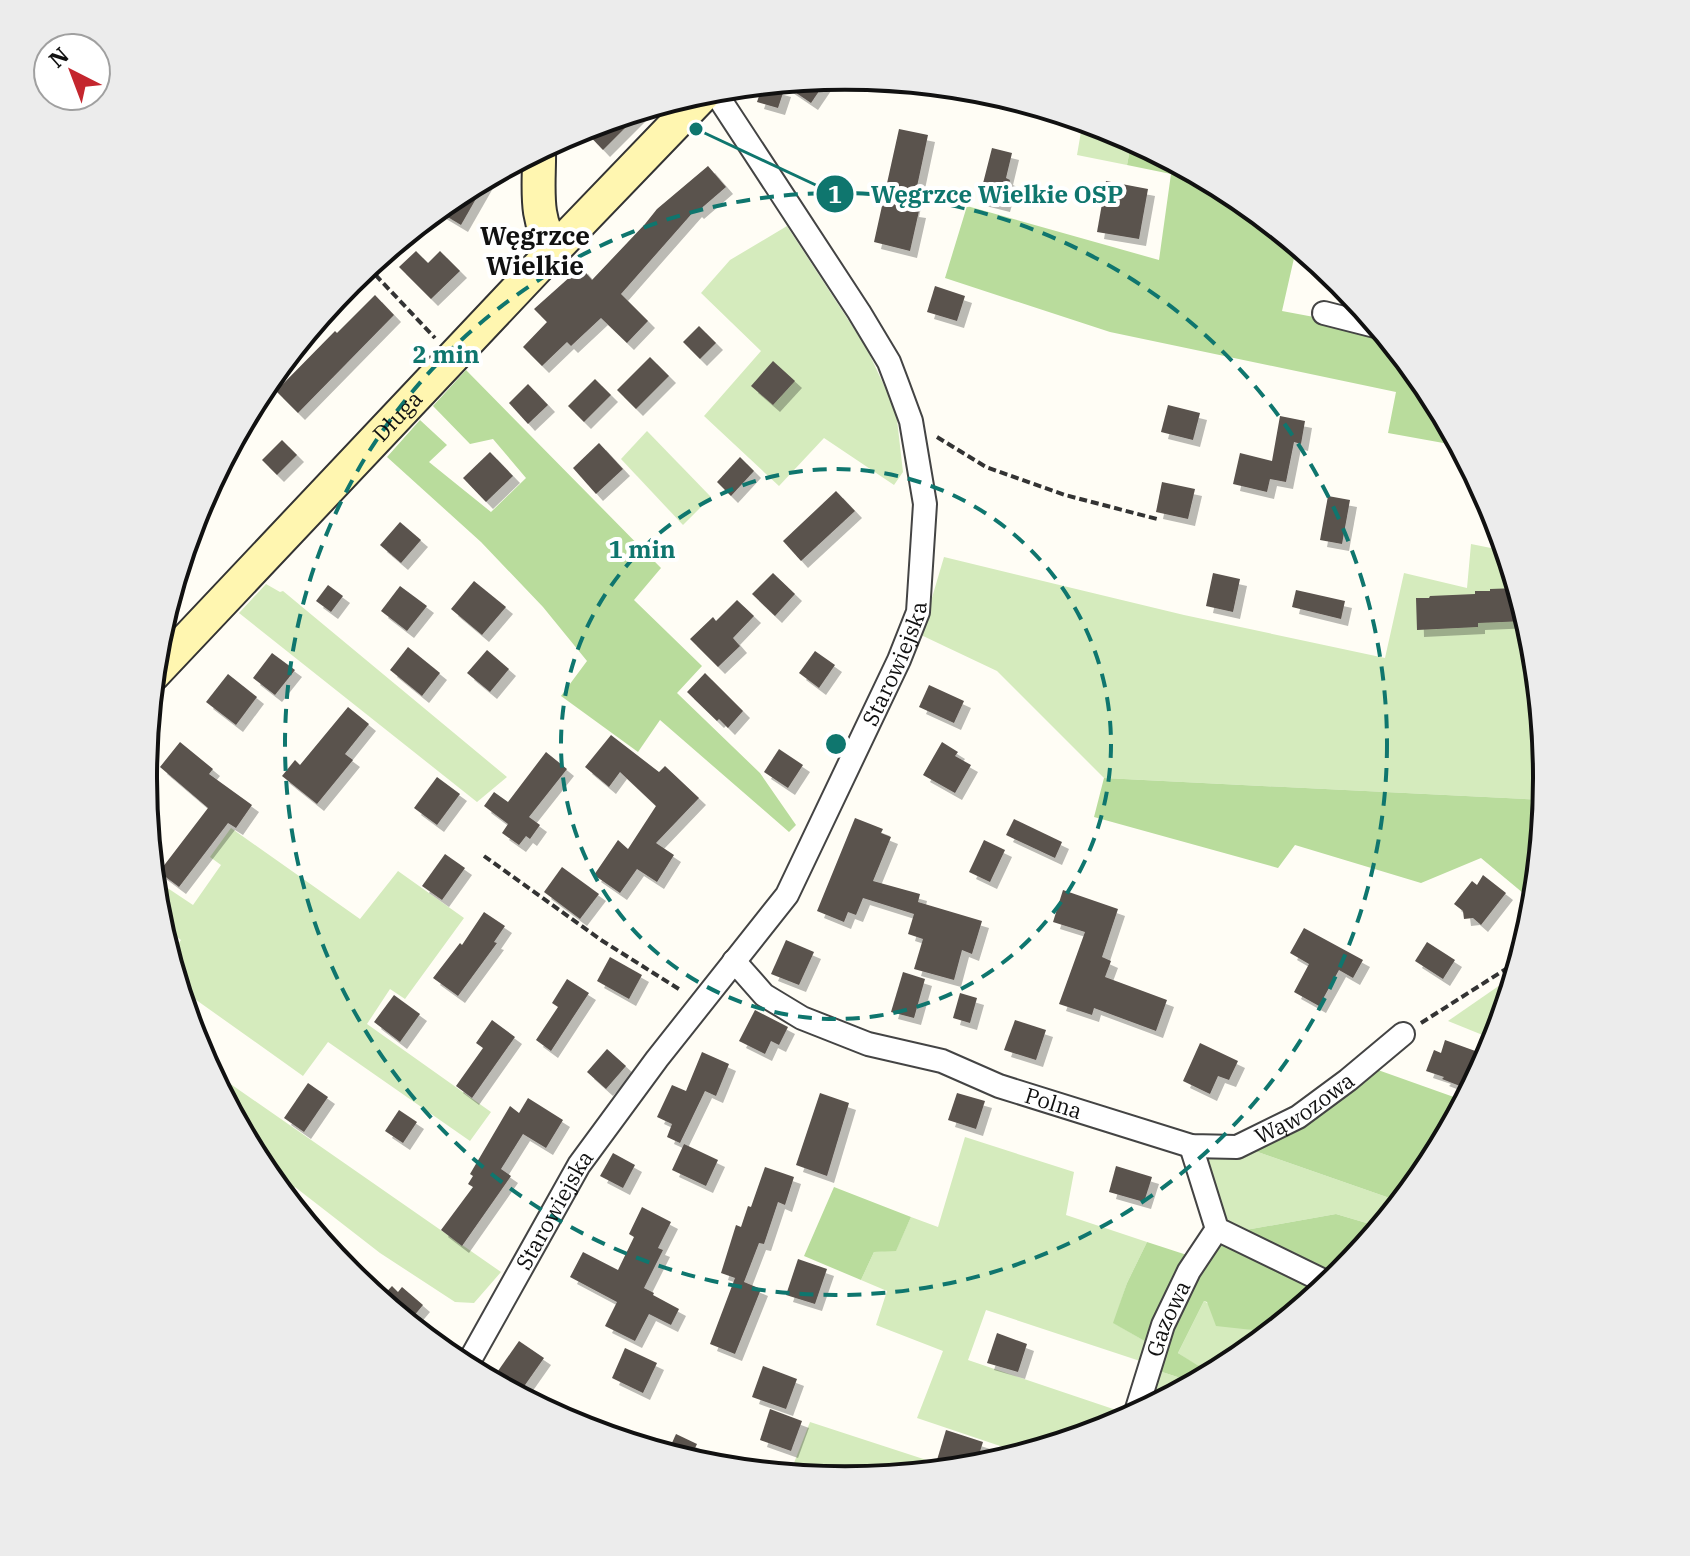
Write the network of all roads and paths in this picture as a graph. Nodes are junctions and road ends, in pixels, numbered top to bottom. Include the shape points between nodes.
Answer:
1 (719, 102) edge
2 (693, 107) edge
3 (539, 162) edge
4 (556, 248) junction
5 (376, 276) edge
6 (1324, 313) dead end
7 (1360, 322) edge
8 (453, 357) junction
9 (911, 421) junction
10 (1157, 519) dead end
11 (168, 660) edge
12 (484, 856) dead end
13 (734, 961) junction
14 (1506, 969) edge
15 (701, 1004) junction
16 (1403, 1034) joint
17 (1191, 1146) junction
18 (1217, 1229) junction
19 (1317, 1278) edge
20 (472, 1356) edge
21 (1140, 1399) edge

1 - 9 street, Starowiejska via 889,362
2 - 4 street, Długa
3 - 4 street via 542,229
4 - 8 street, Długa
5 - 8 path
6 - 7 street
8 - 11 street, Długa
9 - 10 path via 986,467
9 - 13 street, Starowiejska via 925,504 918,612 787,895
12 - 15 path
13 - 15 street, Starowiejska
13 - 17 street, Polna via 764,995 802,1018 868,1044 942,1061 999,1086
14 - 16 path
15 - 20 street, Starowiejska via 579,1165
16 - 17 street, Wąwozowa via 1298,1117 1237,1147
17 - 18 street
18 - 19 street
18 - 21 street, Gazowa via 1163,1325

